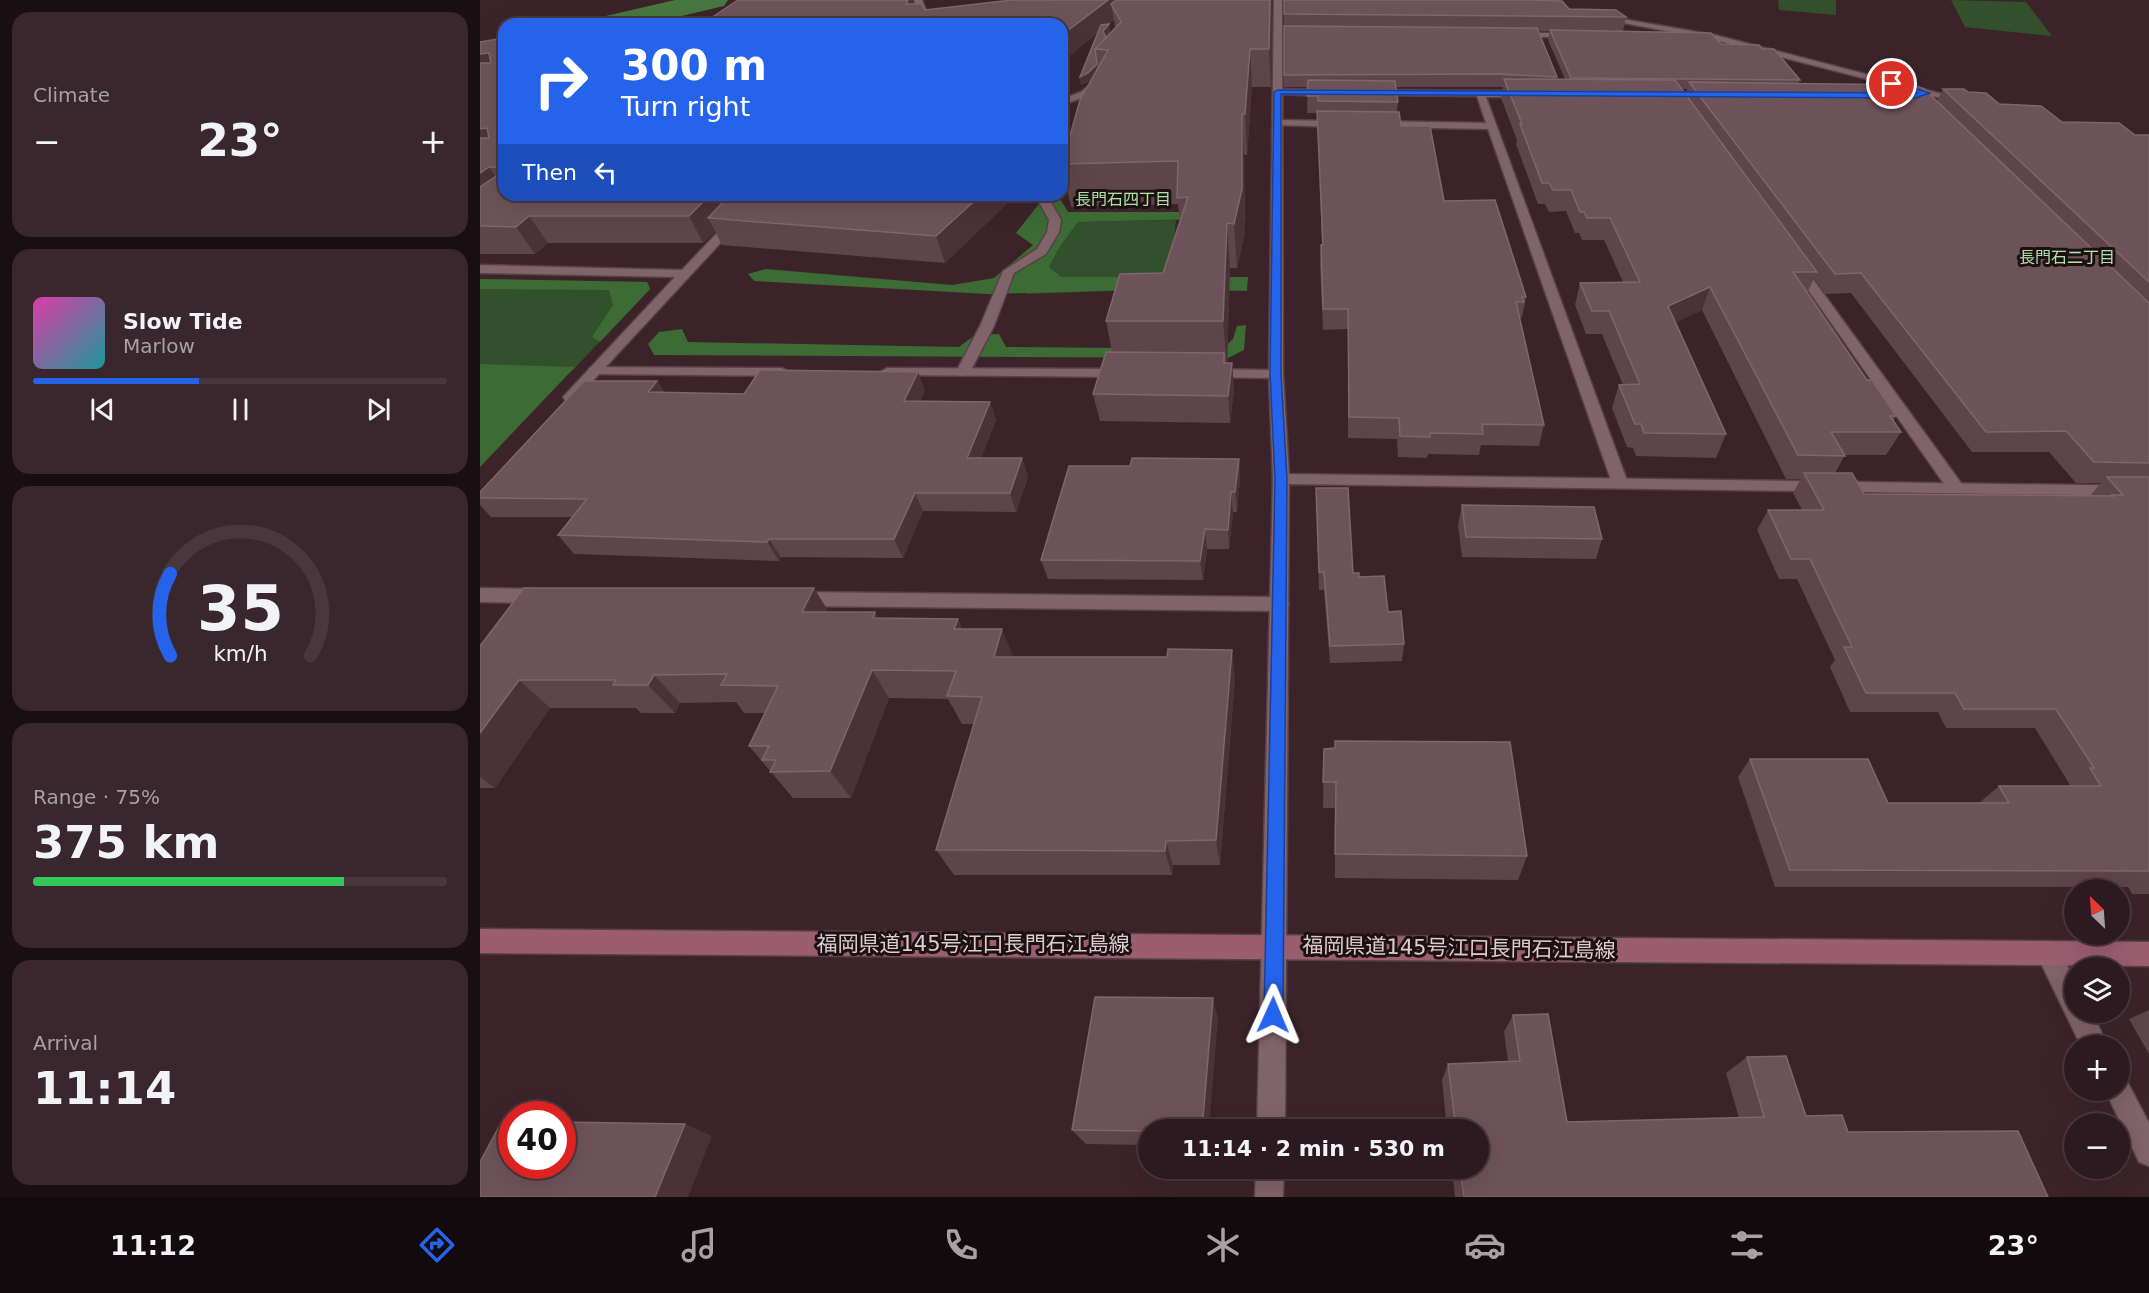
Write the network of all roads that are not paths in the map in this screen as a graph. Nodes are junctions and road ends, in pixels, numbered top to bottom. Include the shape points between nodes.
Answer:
1 (918, 0) edge
2 (1278, 0) edge
3 (1590, 15) edge
4 (921, 18) edge
5 (1689, 32) junction
6 (1278, 33) junction
7 (1290, 33) edge
8 (1504, 35) edge
9 (1540, 35) junction
10 (1587, 36) edge
11 (1646, 36) edge
12 (1544, 45) edge
13 (1108, 73) edge
14 (1278, 92) junction
15 (1346, 93) edge
16 (1358, 93) edge
17 (1480, 93) junction
18 (1540, 94) edge
19 (1068, 100) edge
20 (1970, 103) edge
21 (1278, 123) junction
22 (1349, 124) edge
23 (1361, 124) edge
24 (1491, 126) junction
25 (753, 201) edge
26 (1044, 201) edge
27 (1791, 257) edge
28 (480, 269) edge
29 (686, 274) junction
30 (594, 371) junction
31 (797, 372) edge
32 (868, 372) edge
33 (963, 372) junction
34 (1137, 373) edge
35 (1195, 373) edge
36 (1276, 374) junction
37 (562, 405) edge
38 (1281, 479) junction
39 (1620, 483) junction
40 (1955, 487) junction
41 (2149, 491) edge
42 (480, 595) edge
43 (560, 596) edge
44 (777, 598) edge
45 (1280, 604) junction
46 (480, 941) edge
47 (1275, 946) junction
48 (2048, 953) junction
49 (2149, 954) edge
50 (2064, 985) edge
51 (2124, 1101) edge
52 (1271, 1119) edge
53 (2149, 1152) edge
54 (1270, 1179) edge
55 (1269, 1197) edge

1 - 4 street via 924,15
2 - 6 street
3 - 5 street
5 - 11 street
5 - 20 street via 1917,97
6 - 7 street
6 - 14 street
8 - 9 street
9 - 10 street
9 - 12 street
13 - 19 street via 1084,94
14 - 15 street
14 - 21 street
16 - 17 street
17 - 18 street
17 - 24 street
21 - 22 street
21 - 36 street
23 - 24 street
24 - 39 street
25 - 29 street
26 - 33 street via 1055,220 1053,232 1042,251 1009,271
27 - 40 street
28 - 29 street
29 - 30 street
30 - 31 street
30 - 37 street
32 - 33 street
33 - 34 street
35 - 36 street
36 - 38 street
38 - 39 street
38 - 45 street
39 - 40 street
40 - 41 street
42 - 43 street
44 - 45 street
45 - 47 street
46 - 47 main road, 福岡県道145号江口長門石江島線
47 - 48 main road, 福岡県道145号江口長門石江島線
47 - 52 street
48 - 49 main road, 福岡県道145号江口長門石江島線
48 - 50 street
51 - 53 street
54 - 55 street

